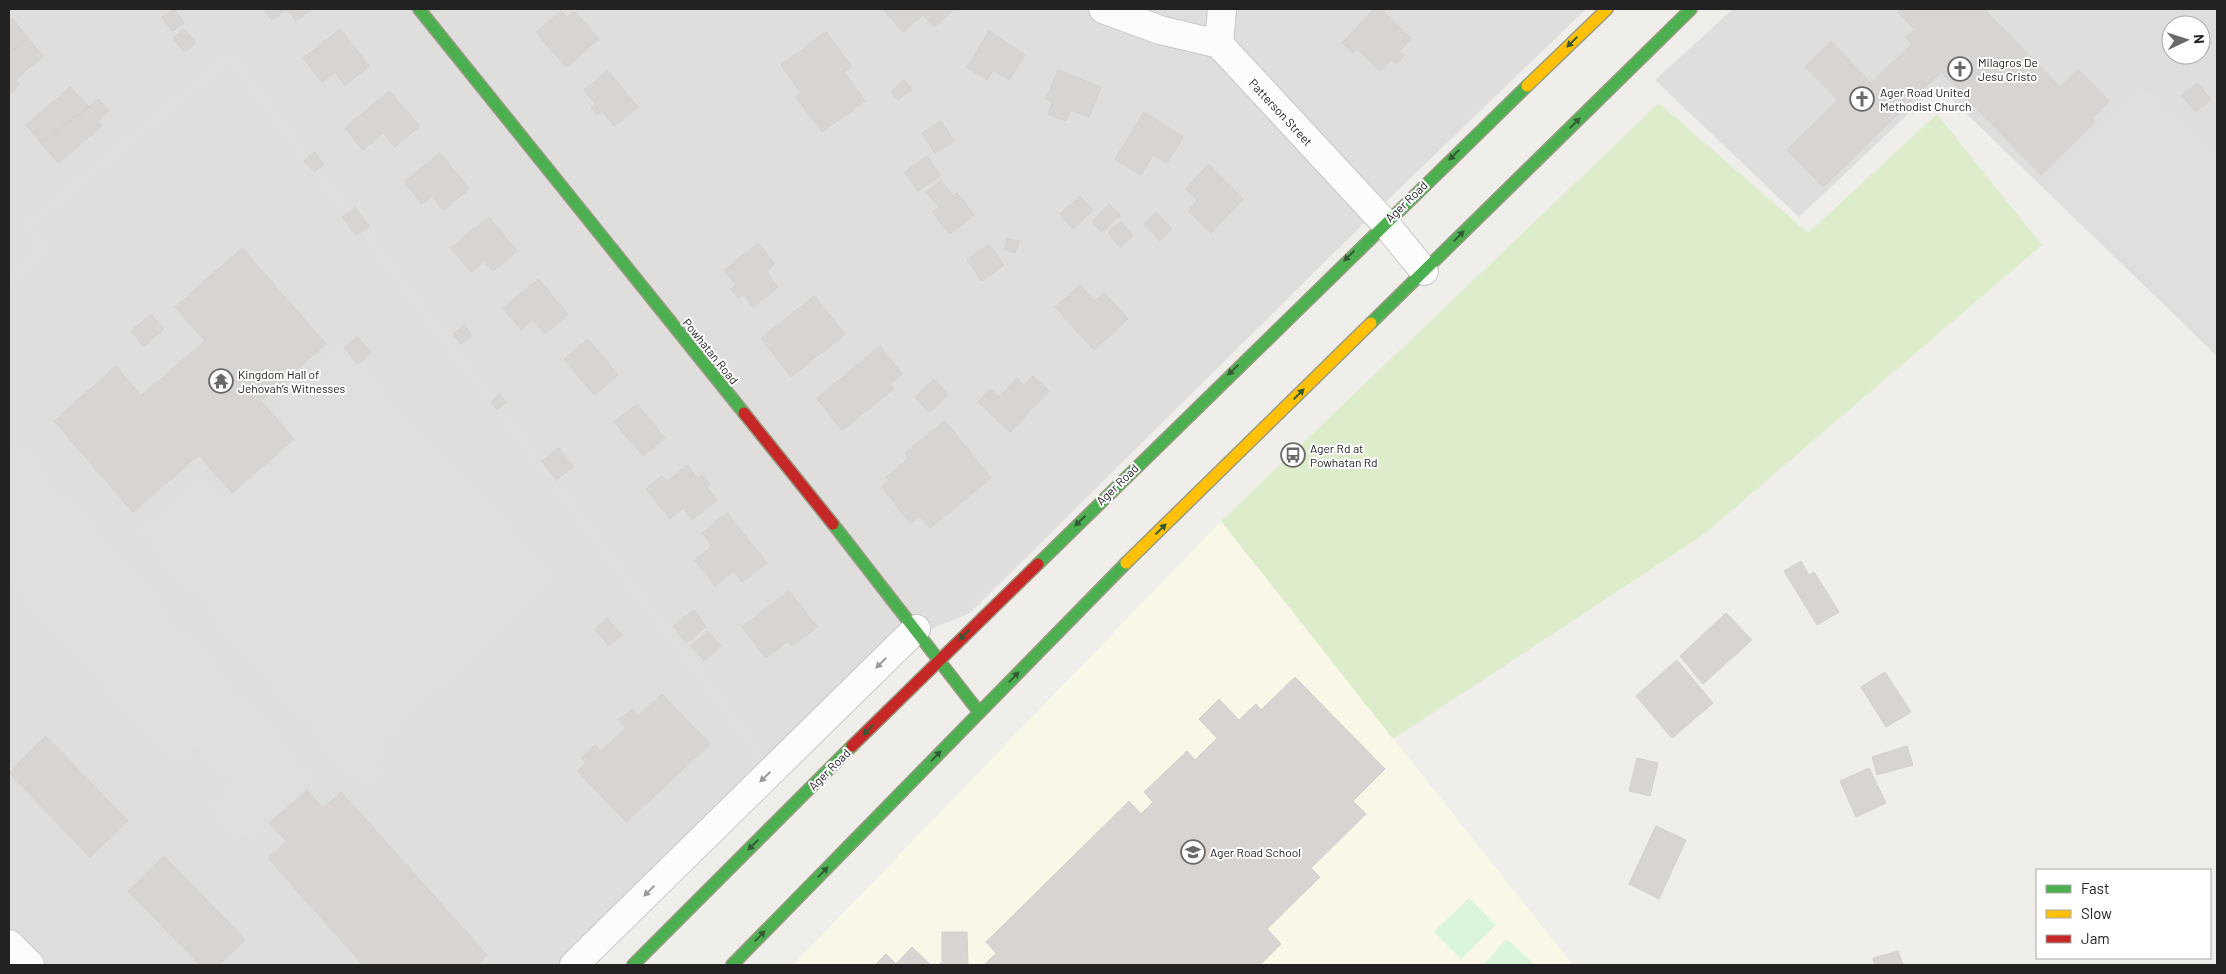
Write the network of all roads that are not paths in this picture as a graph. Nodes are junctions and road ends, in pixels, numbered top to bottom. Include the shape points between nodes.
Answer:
1 (419, 9) edge
2 (1103, 9) edge
3 (1222, 9) edge
4 (1607, 9) edge
5 (1691, 9) edge
6 (1220, 44) junction
7 (1384, 222) junction
8 (1424, 270) junction
9 (916, 629) junction
10 (939, 658) junction
11 (980, 712) junction
12 (9, 944) edge
13 (30, 965) edge
14 (574, 965) edge
15 (633, 965) edge
16 (732, 965) edge

1 - 9 main road, Powhatan Road
2 - 6 street via 1160,30
3 - 6 street
4 -> 7 main road, Ager Road
8 -> 5 main road
6 - 7 street, Patterson Street
7 - 8 street, Patterson Street
7 -> 10 main road, Ager Road
11 -> 8 main road via 1126,563
9 - 10 main road, Powhatan Road
9 -> 14 street
10 - 11 main road, Powhatan Road
10 -> 15 main road, Ager Road
16 -> 11 main road
12 - 13 street

